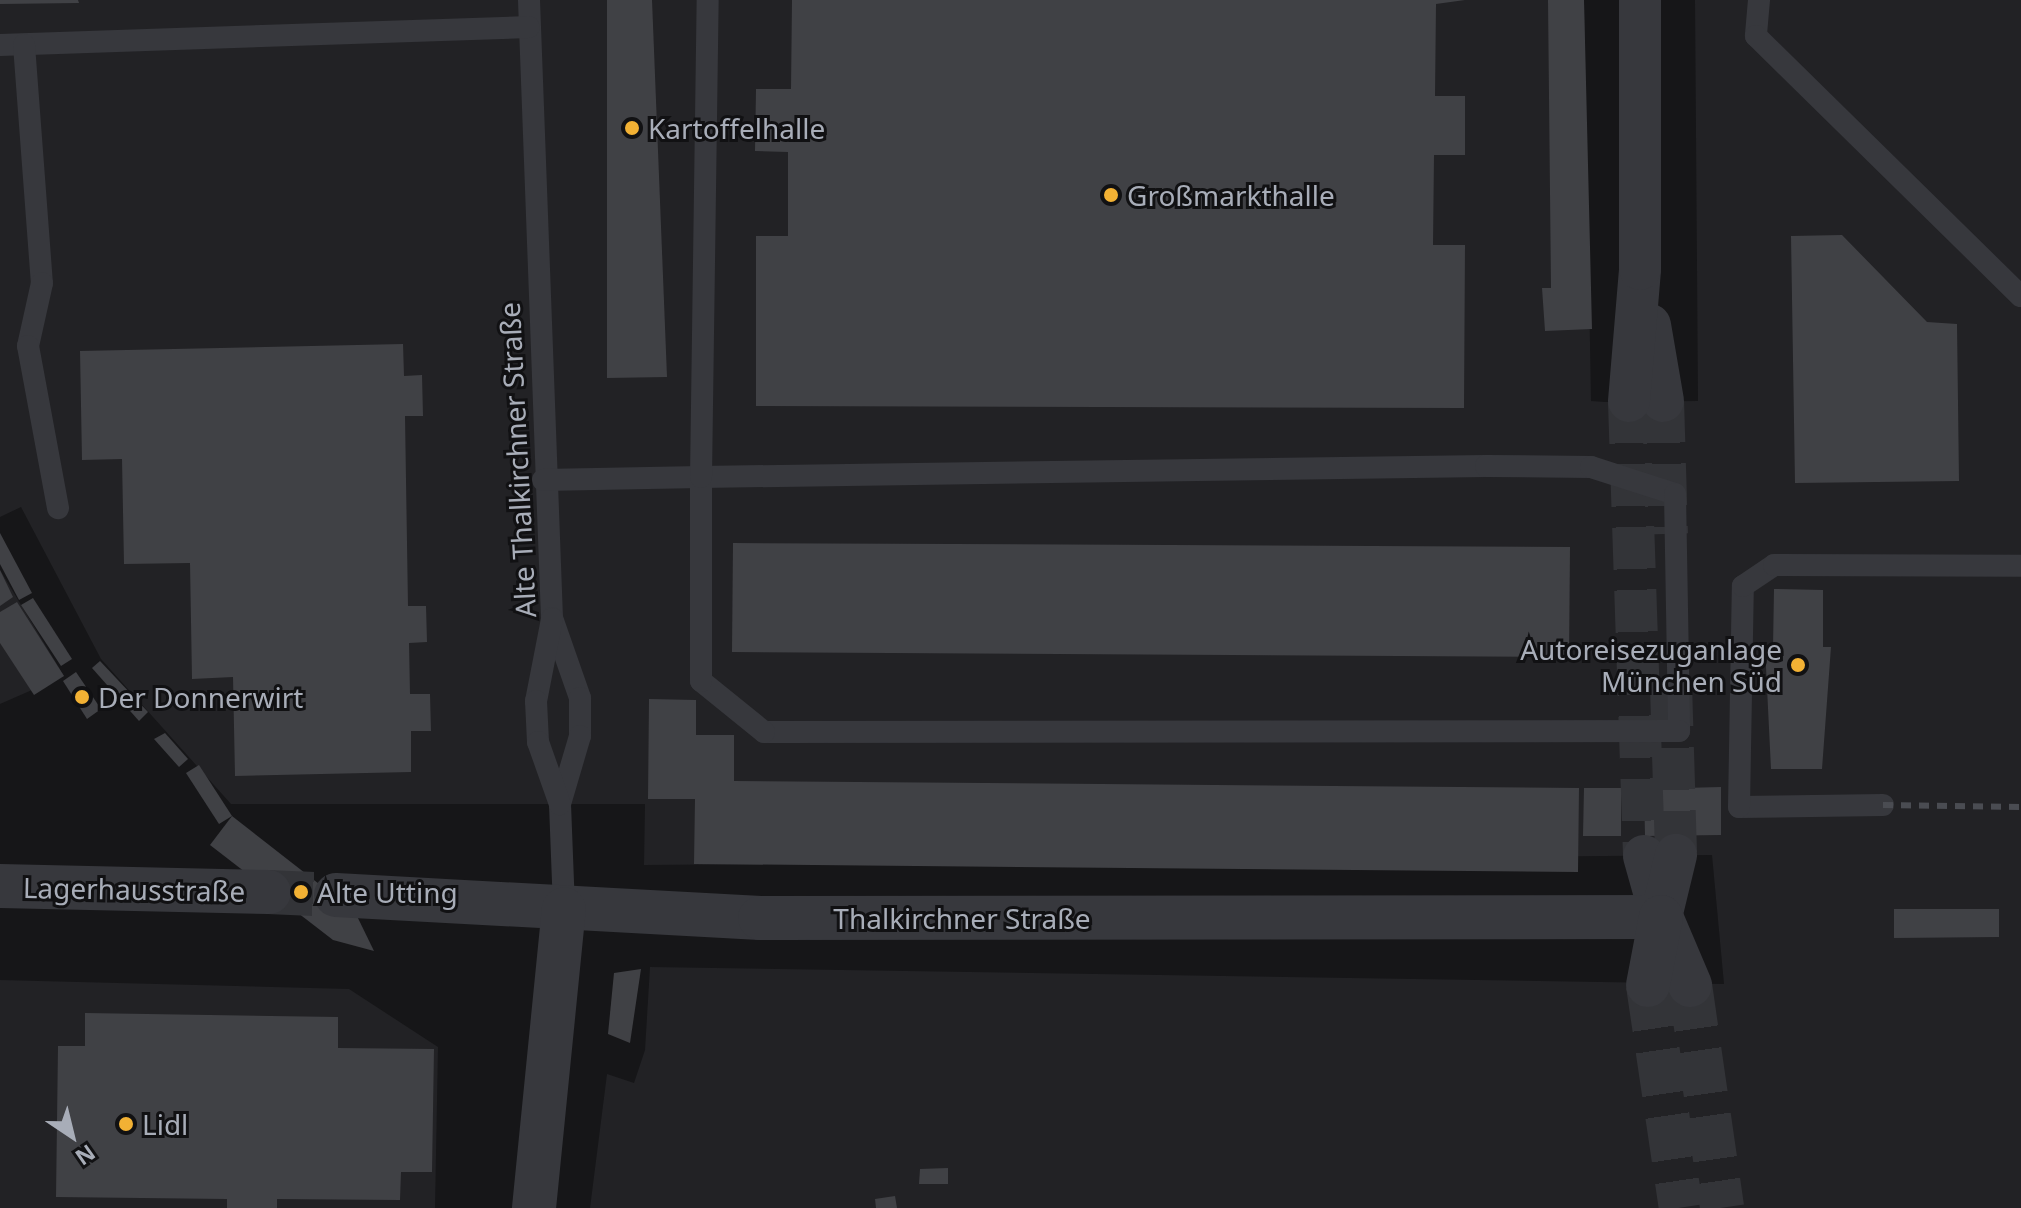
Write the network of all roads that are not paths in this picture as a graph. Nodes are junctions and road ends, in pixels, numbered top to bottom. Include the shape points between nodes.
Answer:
1 (529, 0) edge
2 (708, 0) edge
3 (1640, 0) edge
4 (1759, 0) edge
5 (529, 27) junction
6 (0, 45) edge
7 (24, 45) junction
8 (2021, 296) edge
9 (1646, 401) tunnel mouth
10 (701, 477) junction
11 (543, 480) junction
12 (58, 508) dead end
13 (2021, 566) edge
14 (552, 618) junction
15 (560, 804) junction
16 (1883, 805) dead end
17 (1660, 855) tunnel mouth
18 (0, 886) edge
19 (269, 892) tunnel mouth
20 (336, 895) tunnel mouth
21 (564, 910) junction
22 (1661, 917) junction
23 (1669, 985) tunnel mouth
24 (534, 1208) edge

1 - 5 lane, Alte Thalkirchner Straße
2 - 10 lane
3 - 9 street via 1640,269
4 - 8 lane via 1756,36
5 - 7 lane
5 - 11 lane, Alte Thalkirchner Straße
6 - 7 lane
7 - 12 lane via 42,283 28,346
10 - 10 lane via 1591,467 1675,494 1679,731 764,732 701,681
10 - 11 lane
11 - 14 lane, Alte Thalkirchner Straße
13 - 16 lane via 1774,565 1751,575 1739,601 1739,807
14 - 15 lane via 536,701 538,742
14 - 15 lane, Alte Thalkirchner Straße via 580,698 580,736
15 - 21 lane, Alte Thalkirchner Straße
17 - 22 street
18 - 19 street, Lagerhausstraße
20 - 21 street
21 - 22 street, Thalkirchner Straße via 775,918
21 - 24 street
22 - 23 street

